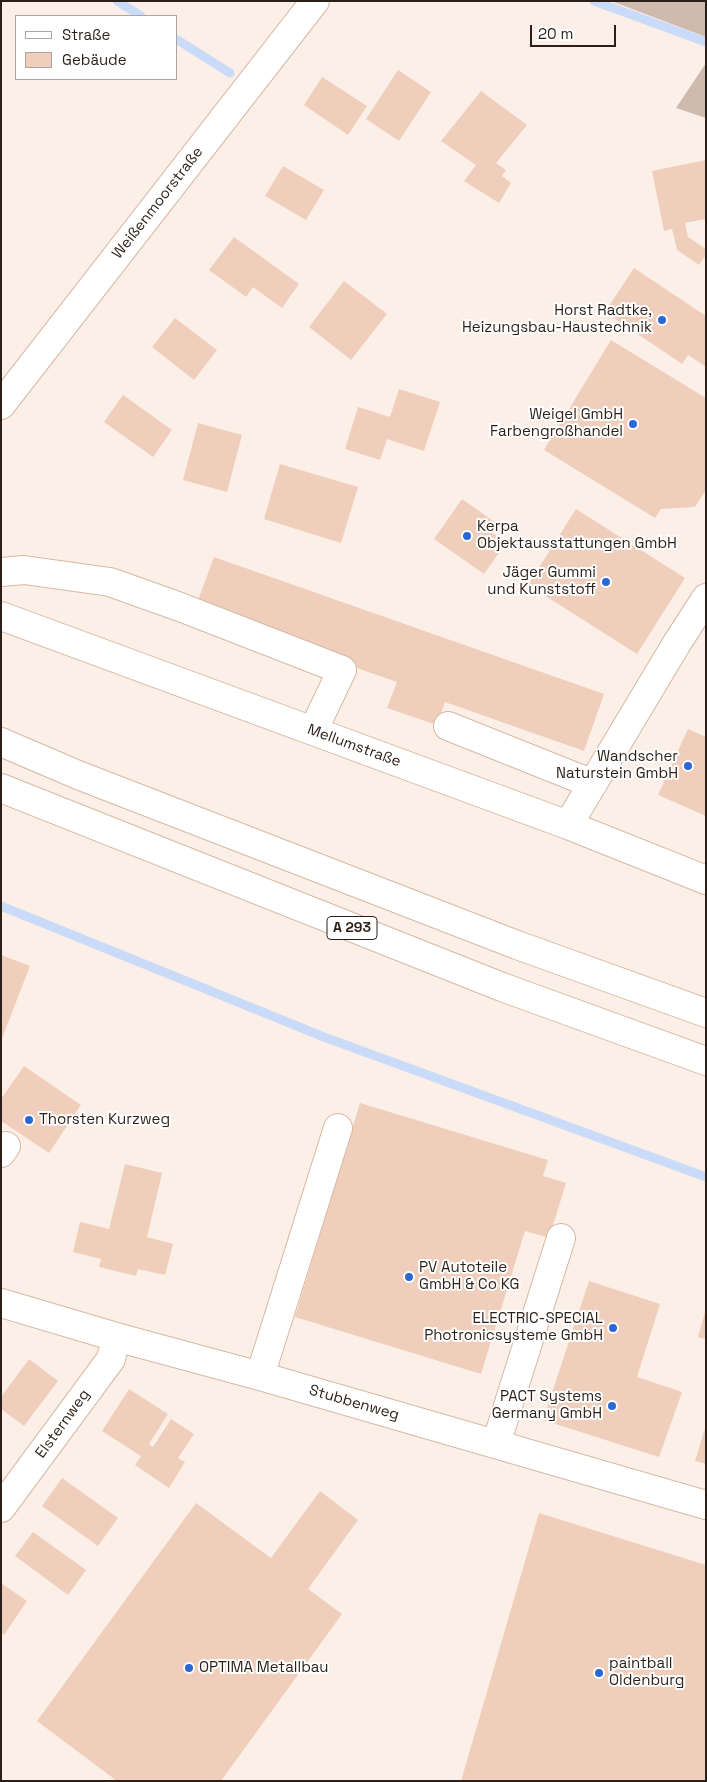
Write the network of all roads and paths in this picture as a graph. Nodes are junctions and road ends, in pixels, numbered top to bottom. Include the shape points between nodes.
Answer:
1 (315, 1) edge
2 (1, 405) edge
3 (1, 572) edge
4 (706, 598) edge
5 (1, 616) edge
6 (448, 726) dead end
7 (313, 731) junction
8 (1, 742) edge
9 (593, 784) junction
10 (1, 788) edge
11 (568, 825) junction
12 (706, 880) edge
13 (706, 1013) edge
14 (706, 1061) edge
15 (338, 1128) dead end
16 (561, 1238) dead end
17 (1, 1303) edge
18 (116, 1337) junction
19 (260, 1376) junction
20 (496, 1444) junction
21 (706, 1504) edge
22 (1, 1508) edge

1 - 2 main road, Weißenmoorstraße
3 - 7 main road via 24,570 110,582 342,670
4 - 9 main road
5 - 7 main road, Mellumstraße
6 - 9 main road
7 - 11 main road, Mellumstraße
8 - 13 main road via 507,942
9 - 11 main road
10 - 14 main road, A 293 via 502,987
11 - 12 main road, Mellumstraße
15 - 19 main road
16 - 20 main road
17 - 18 main road, Stubbenweg
18 - 19 main road, Stubbenweg
18 - 22 main road, Elsternweg via 111,1358
19 - 20 main road, Stubbenweg
20 - 21 main road, Stubbenweg

